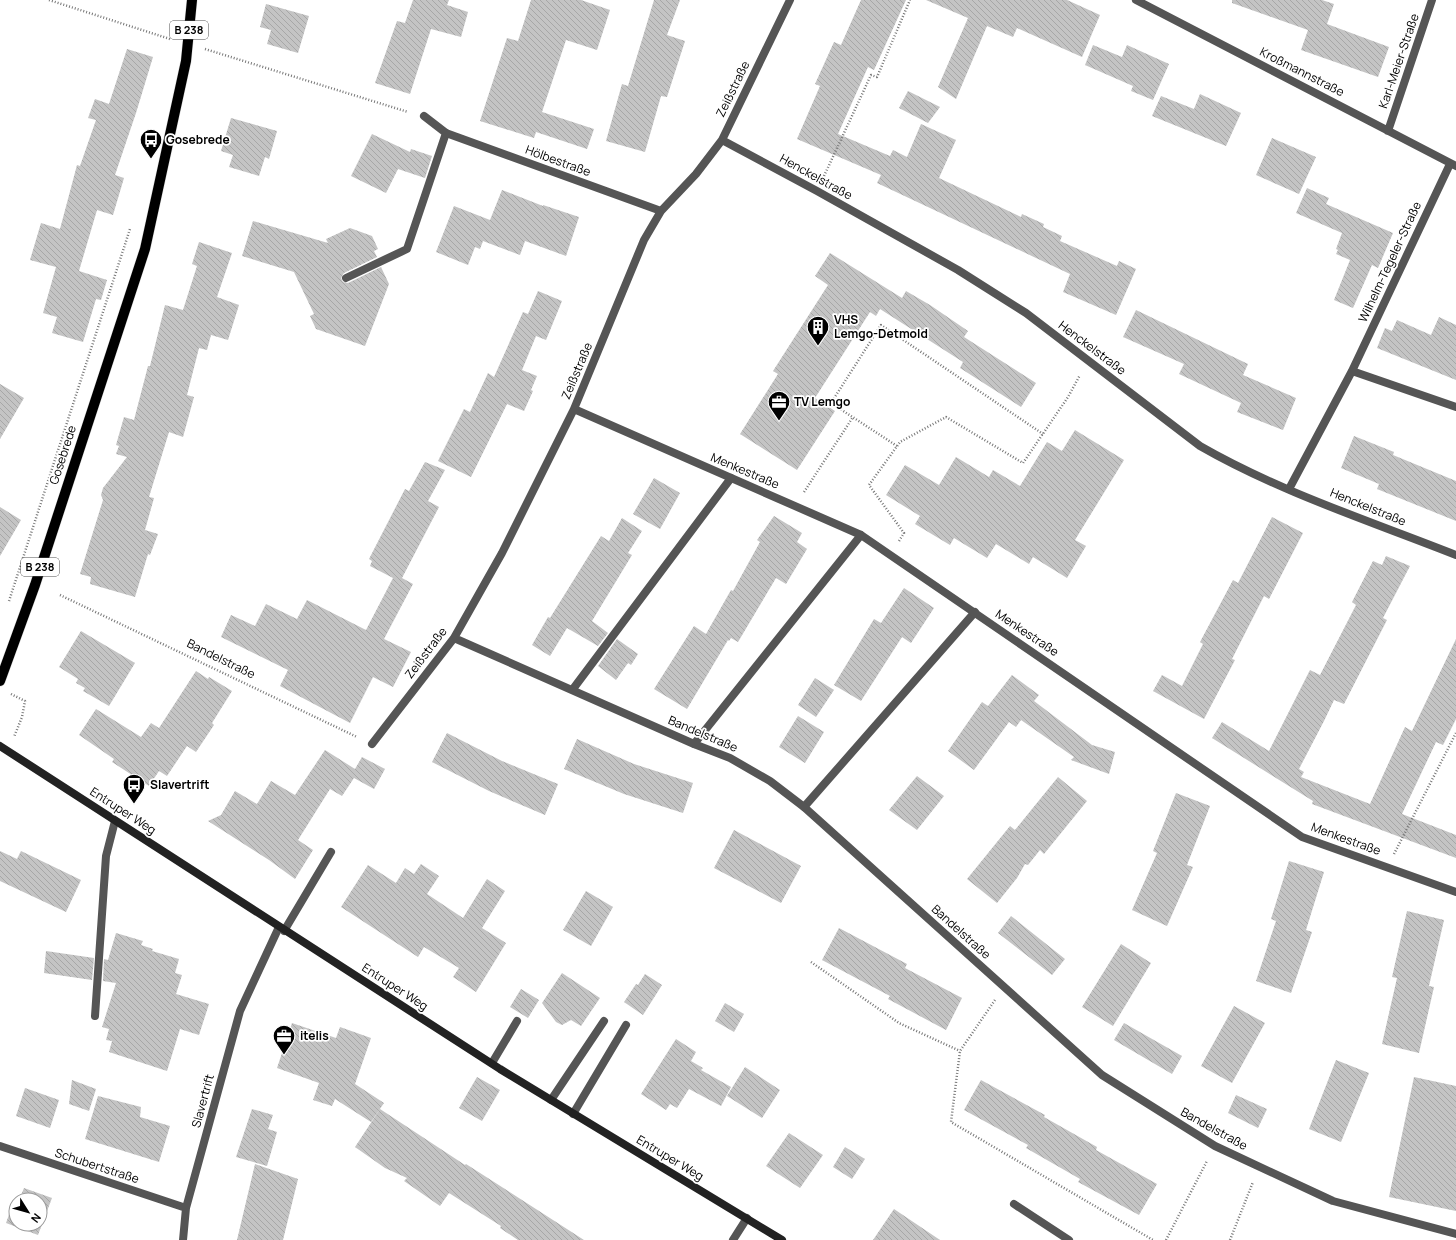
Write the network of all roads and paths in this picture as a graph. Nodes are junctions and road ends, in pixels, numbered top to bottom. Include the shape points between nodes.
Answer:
1 (49, 0) edge
2 (192, 0) edge
3 (790, 0) edge
4 (910, 0) edge
5 (1136, 0) edge
6 (1432, 0) edge
7 (175, 40) dead end
8 (204, 48) dead end
9 (424, 116) joint
10 (1388, 131) junction
11 (446, 133) junction
12 (722, 140) junction
13 (1453, 165) edge
14 (817, 191) junction
15 (661, 211) junction
16 (132, 224) dead end
17 (346, 278) dead end
18 (1088, 360) junction
19 (1352, 371) junction
20 (1456, 407) edge
21 (574, 409) junction
22 (852, 417) junction
23 (1043, 434) junction
24 (897, 446) junction
25 (730, 478) junction
26 (1289, 489) junction
27 (795, 505) junction
28 (861, 535) junction
29 (889, 554) junction
30 (1456, 556) edge
31 (60, 595) dead end
32 (7, 605) dead end
33 (975, 612) junction
34 (454, 638) junction
35 (0, 682) edge
36 (574, 689) junction
37 (25, 701) dead end
38 (19, 727) dead end
39 (1456, 734) edge
40 (372, 744) joint
41 (694, 744) junction
42 (0, 746) edge
43 (804, 806) junction
44 (115, 821) junction
45 (331, 852) dead end
46 (1387, 867) junction
47 (1456, 892) edge
48 (282, 929) junction
49 (811, 962) dead end
50 (1004, 987) junction
51 (95, 1016) dead end
52 (517, 1021) dead end
53 (604, 1021) dead end
54 (626, 1025) dead end
55 (960, 1051) junction
56 (492, 1063) junction
57 (552, 1100) junction
58 (573, 1114) junction
59 (0, 1146) edge
60 (1215, 1146) junction
61 (1259, 1166) junction
62 (1014, 1204) dead end
63 (186, 1208) junction
64 (747, 1218) junction
65 (1456, 1234) edge
66 (183, 1240) edge
67 (733, 1240) edge
68 (782, 1240) edge
69 (1069, 1240) edge
70 (1153, 1240) edge
71 (1166, 1240) edge
72 (1230, 1240) edge

1 - 7 path
2 - 35 main road, Gosebrede / B 238 via 186,61 145,249 35,584
3 - 12 street, Zeißstraße
4 - 14 path via 877,77 871,75
5 - 10 street, Kroßmannstraße
6 - 10 street, Karl-Meier-Straße
8 - 9 path
9 - 11 street, Hölbestraße
10 - 13 street, Kroßmannstraße
11 - 15 street, Hölbestraße
11 - 17 street via 407,249
12 - 14 street, Henckelstraße
12 - 15 street, Zeißstraße via 696,174
13 - 19 street, Wilhelm-Tegeler-Straße
14 - 18 street, Henckelstraße via 958,270 1026,313
15 - 21 street, Zeißstraße via 644,240
16 - 32 path
18 - 23 path via 1068,397
18 - 26 street, Henckelstraße via 1200,446 1222,459
19 - 20 street
19 - 26 street, Wilhelm-Tegeler-Straße
21 - 25 street, Menkestraße
21 - 34 street, Zeißstraße via 502,553
22 - 23 path via 831,403 881,325
22 - 24 path
22 - 27 path
23 - 24 path via 1023,463 946,417
24 - 29 path via 868,485 904,534
25 - 27 street, Menkestraße
25 - 36 street
26 - 30 street, Henckelstraße
27 - 28 street, Menkestraße
28 - 29 street, Menkestraße
28 - 41 street
29 - 33 street, Menkestraße
31 - 40 path, Bandelstraße
33 - 43 street
33 - 46 street, Menkestraße via 1302,837
34 - 36 street, Bandelstraße
34 - 40 street, Zeißstraße
36 - 41 street, Bandelstraße
37 - 38 path
39 - 46 path
41 - 43 street, Bandelstraße via 743,765
42 - 44 main road, Entruper Weg
43 - 50 street, Bandelstraße
44 - 48 main road, Entruper Weg
44 - 51 street via 106,856
45 - 48 street, Slavertrift
46 - 47 street, Menkestraße
48 - 56 main road, Entruper Weg
48 - 63 street, Slavertrift via 240,1011
49 - 55 path via 900,1023
50 - 55 path
50 - 60 street, Bandelstraße via 1102,1075
52 - 56 street
53 - 57 street
54 - 58 street
55 - 70 path via 951,1122
56 - 57 main road, Entruper Weg
57 - 58 main road, Entruper Weg
58 - 64 main road, Entruper Weg
59 - 63 street, Schubertstraße
60 - 61 street, Bandelstraße
60 - 71 path
61 - 65 street, Bandelstraße via 1333,1201
61 - 72 path
62 - 69 street
63 - 66 street, Slavertrift
64 - 67 street
64 - 68 main road, Entruper Weg

